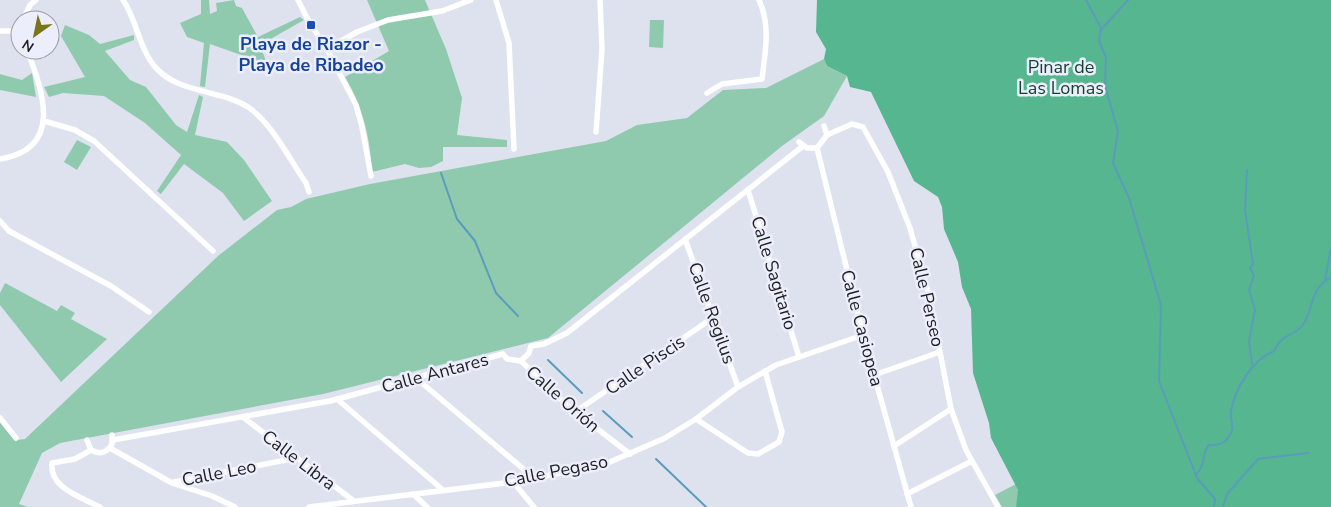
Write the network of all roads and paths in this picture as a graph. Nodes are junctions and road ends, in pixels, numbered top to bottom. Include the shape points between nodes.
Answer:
1 (36, 0) edge
2 (123, 0) edge
3 (298, 0) edge
4 (471, 0) edge
5 (496, 0) edge
6 (600, 0) edge
7 (759, 0) edge
8 (28, 10) edge
9 (327, 49) junction
10 (30, 60) edge
11 (708, 93) dead end
12 (44, 121) junction
13 (824, 126) dead end
14 (596, 132) dead end
15 (827, 135) junction
16 (817, 148) junction
17 (514, 149) dead end
18 (0, 159) edge
19 (370, 176) dead end
20 (748, 190) junction
21 (310, 192) dead end
22 (0, 221) edge
23 (685, 239) junction
24 (213, 251) dead end
25 (149, 312) dead end
26 (714, 317) junction
27 (863, 335) junction
28 (940, 352) junction
29 (799, 357) junction
30 (521, 361) junction
31 (765, 371) junction
32 (874, 375) junction
33 (416, 378) junction
34 (738, 387) junction
35 (337, 399) junction
36 (951, 408) junction
37 (575, 412) junction
38 (0, 418) edge
39 (244, 418) junction
40 (696, 419) junction
41 (16, 438) dead end
42 (87, 440) dead end
43 (894, 446) junction
44 (110, 448) junction
45 (90, 450) junction
46 (630, 454) junction
47 (296, 458) junction
48 (972, 461) junction
49 (534, 478) junction
50 (513, 482) junction
51 (172, 483) junction
52 (444, 490) junction
53 (414, 494) junction
54 (908, 494) junction
55 (354, 501) junction
56 (996, 506) edge
57 (100, 507) edge
58 (234, 507) edge
59 (310, 507) edge
60 (427, 507) edge
61 (534, 507) edge
62 (911, 507) edge

1 - 8 street
2 - 21 street via 155,67 176,83 247,106 258,115
3 - 9 street
4 - 9 street via 442,11 388,20
5 - 17 street via 509,43
6 - 14 street via 602,49
7 - 11 street via 767,29 762,79 722,84
9 - 19 street via 356,105
10 - 12 street via 44,101
12 - 18 street via 34,143 10,158
12 - 24 street via 75,130 94,141
13 - 15 street
15 - 16 street
15 - 28 street, Calle Perseo via 852,124 858,124 868,132 910,228 929,295
16 - 20 street via 801,144
16 - 27 street, Calle Casiopea
20 - 23 street
20 - 29 street, Calle Sagitario
22 - 25 street via 9,231 111,286
23 - 26 street, Calle Regilus
23 - 30 street via 567,333 544,344 531,346
26 - 34 street, Calle Regilus
26 - 37 street, Calle Piscis
27 - 29 street, Calle Pegaso
27 - 32 street, Calle Casiopea
28 - 32 street
28 - 36 street, Calle Perseo
29 - 31 street, Calle Pegaso
30 - 33 street, Calle Antares via 507,359 503,354
30 - 37 street, Calle Orión
31 - 34 street, Calle Pegaso
31 - 40 street via 782,432 779,442 758,454 748,453
32 - 43 street, Calle Casiopea
33 - 35 street, Calle Antares
33 - 49 street
34 - 40 street, Calle Pegaso
35 - 39 street, Calle Antares
35 - 52 street
36 - 43 street
36 - 48 street, Calle Perseo
37 - 46 street, Calle Orión
38 - 41 street
39 - 44 street, Calle Antares via 112,438
39 - 47 street, Calle Libra
40 - 46 street, Calle Pegaso
42 - 45 street
43 - 54 street, Calle Casiopea
44 - 45 street via 101,453
44 - 51 street
45 - 57 street via 75,460 52,462 53,473 58,483
46 - 49 street, Calle Pegaso via 595,467
47 - 51 street, Calle Leo
47 - 55 street, Calle Libra
48 - 54 street
48 - 56 street, Calle Perseo
49 - 50 street, Calle Pegaso
50 - 52 street, Calle Pegaso
50 - 61 street
51 - 58 street
52 - 53 street, Calle Pegaso
53 - 55 street, Calle Pegaso
53 - 60 street
54 - 62 street, Calle Casiopea
55 - 59 street, Calle Pegaso

